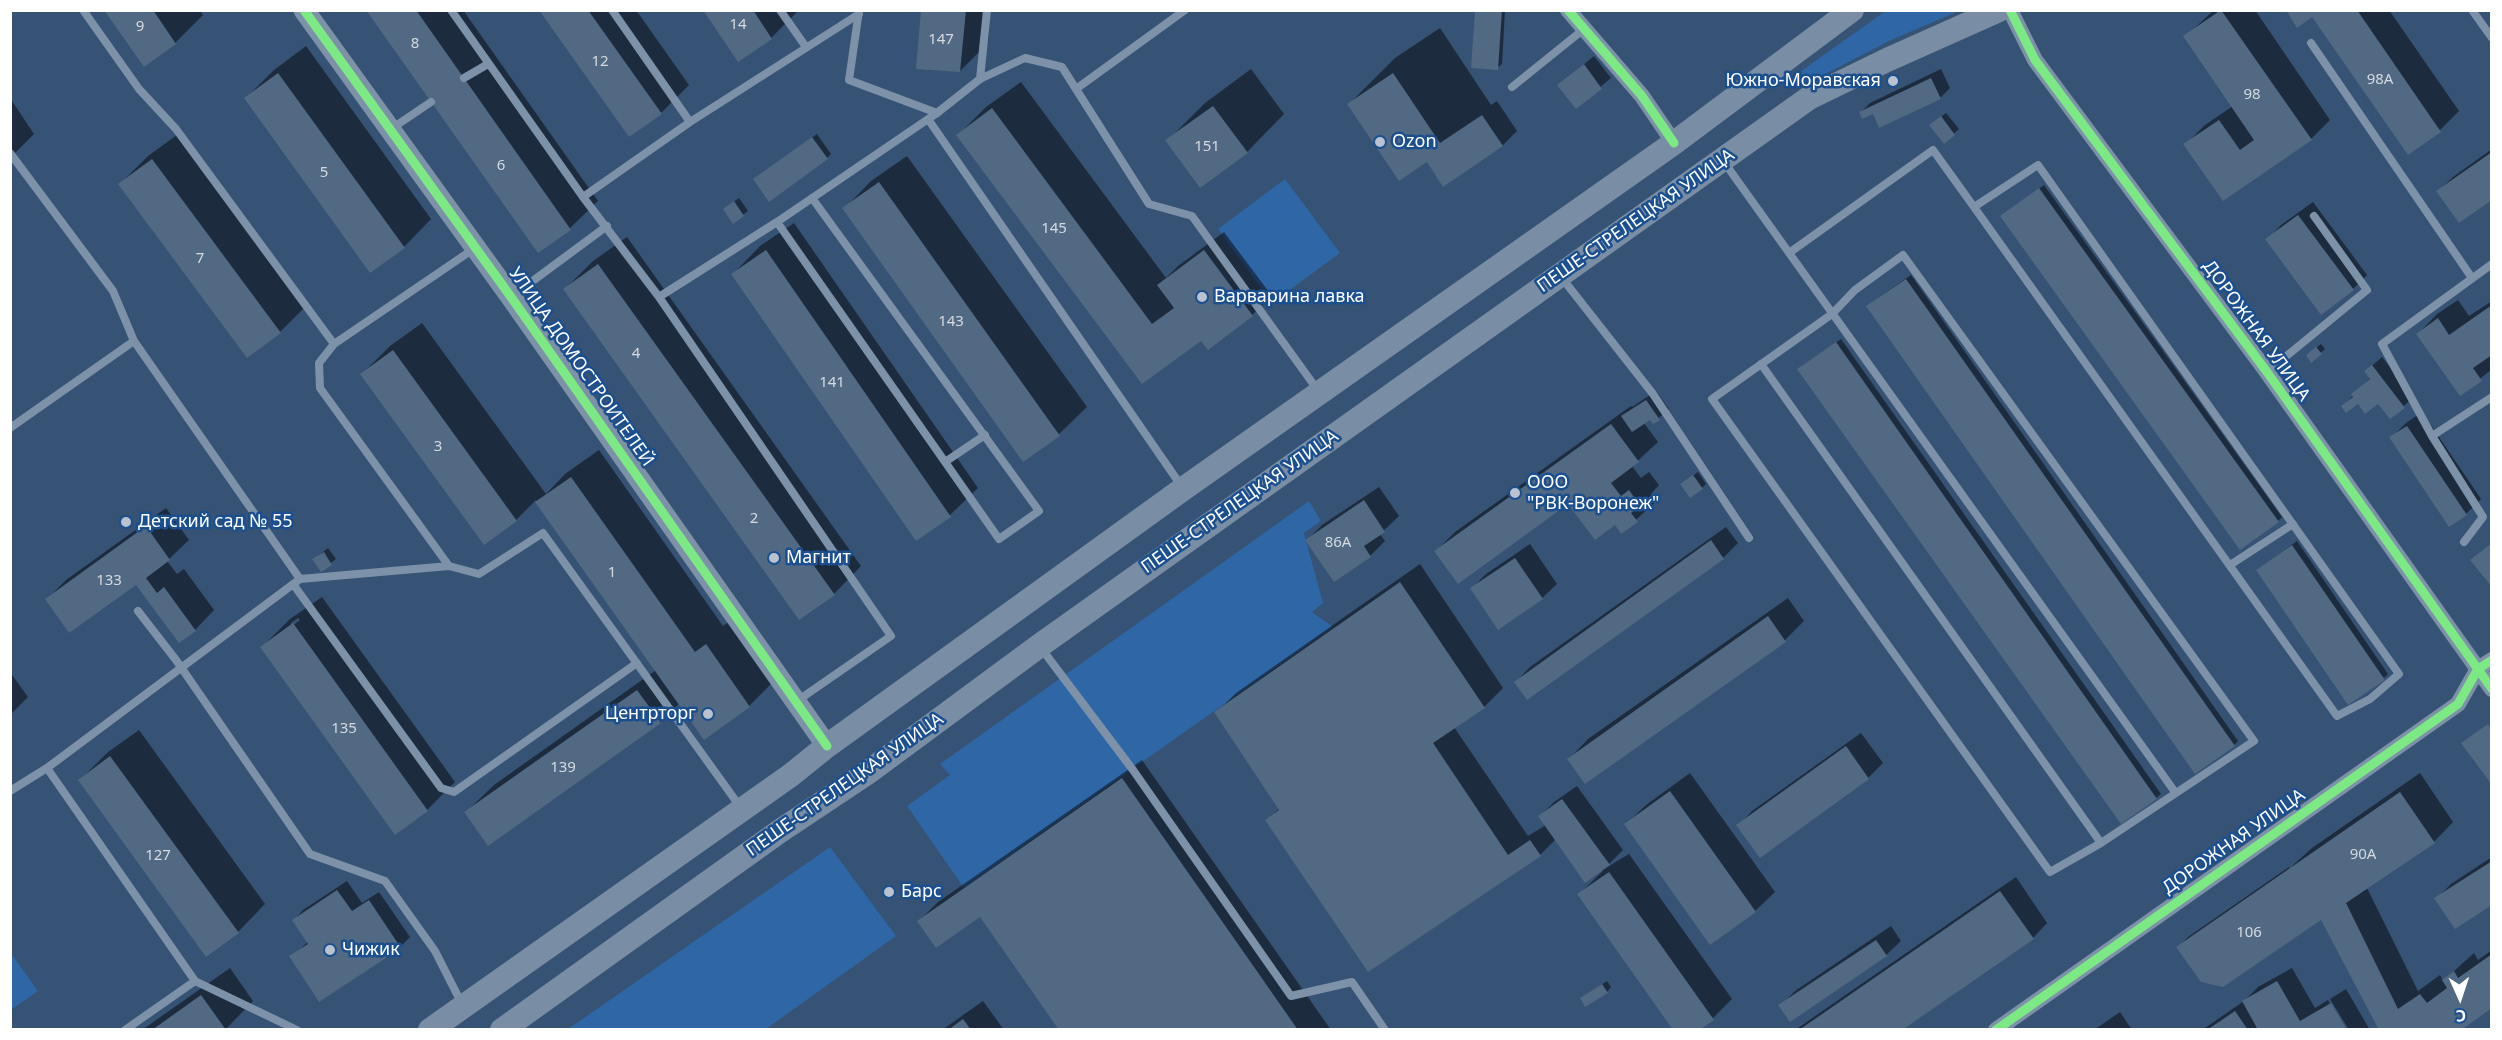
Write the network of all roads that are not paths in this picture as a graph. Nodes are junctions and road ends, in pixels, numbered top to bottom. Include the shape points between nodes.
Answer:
1 (83, 10) edge
2 (304, 10) edge
3 (451, 10) edge
4 (612, 10) edge
5 (780, 10) edge
6 (987, 10) edge
7 (1185, 10) edge
8 (1569, 10) edge
9 (1852, 10) edge
10 (1999, 10) edge
11 (2010, 10) edge
12 (2472, 10) edge
13 (859, 12) edge
14 (1584, 29) junction
15 (2492, 38) edge
16 (2311, 43) dead end
17 (806, 47) junction
18 (488, 64) junction
19 (464, 78) dead end
20 (980, 79) junction
21 (1512, 87) dead end
22 (1076, 89) junction
23 (431, 102) dead end
24 (937, 113) junction
25 (928, 119) junction
26 (690, 122) junction
27 (390, 129) junction
28 (1674, 143) junction
29 (10, 153) edge
30 (1722, 160) junction
31 (583, 197) junction
32 (812, 198) junction
33 (1974, 207) junction
34 (2314, 216) dead end
35 (777, 222) junction
36 (607, 226) junction
37 (475, 248) junction
38 (1789, 253) junction
39 (2492, 264) edge
40 (1560, 275) junction
41 (2472, 278) junction
42 (511, 297) junction
43 (659, 297) junction
44 (1832, 314) junction
45 (134, 341) junction
46 (334, 344) junction
47 (1761, 364) junction
48 (2267, 372) junction
49 (1319, 393) junction
50 (2492, 397) edge
51 (10, 428) edge
52 (985, 435) junction
53 (2432, 436) junction
54 (945, 462) junction
55 (1183, 489) junction
56 (2293, 524) junction
57 (1749, 538) dead end
58 (2464, 542) dead end
59 (2230, 565) junction
60 (449, 566) junction
61 (297, 582) junction
62 (138, 611) dead end
63 (1039, 646) junction
64 (638, 663) junction
65 (2485, 664) edge
66 (181, 669) junction
67 (2492, 689) edge
68 (796, 701) junction
69 (827, 746) junction
70 (47, 768) junction
71 (10, 791) edge
72 (2175, 792) junction
73 (741, 808) junction
74 (2101, 843) junction
75 (195, 981) junction
76 (463, 1006) junction
77 (125, 1029) edge
78 (297, 1029) edge
79 (430, 1029) edge
80 (502, 1029) edge
81 (1384, 1029) edge
82 (1996, 1029) edge

1 - 46 lane
2 - 27 street, УЛИЦА ДОМОСТРОИТЕЛЕЙ
3 - 18 lane
4 - 26 lane
5 - 17 lane
6 - 20 lane
7 - 22 lane
8 - 14 street
9 - 28 main road
10 - 30 main road, ПЕШЕ-СТРЕЛЕЦКАЯ УЛИЦА via 1809,98
11 - 48 street, ДОРОЖНАЯ УЛИЦА via 2035,60
12 - 15 lane
13 - 17 lane
13 - 24 lane via 849,80
14 - 21 lane
14 - 28 street via 1642,96
16 - 41 lane
17 - 26 lane
18 - 19 lane
18 - 31 lane
20 - 22 lane via 1025,58 1062,68
20 - 24 lane
22 - 49 lane via 1149,204 1192,216
23 - 27 lane
24 - 25 lane
25 - 32 lane
25 - 55 lane
26 - 31 lane
27 - 37 street, УЛИЦА ДОМОСТРОИТЕЛЕЙ
28 - 49 main road
29 - 45 lane via 113,291
30 - 38 lane
30 - 40 main road, ПЕШЕ-СТРЕЛЕЦКАЯ УЛИЦА
31 - 36 lane
32 - 35 lane
32 - 52 lane
33 - 38 lane via 1933,150
33 - 56 lane via 2038,165
33 - 59 lane
34 - 48 lane via 2367,290
35 - 43 lane
35 - 54 lane
36 - 42 lane
36 - 43 lane
37 - 42 street, УЛИЦА ДОМОСТРОИТЕЛЕЙ
37 - 46 lane
38 - 44 lane
39 - 41 lane
40 - 57 lane via 1653,394
40 - 63 main road, ПЕШЕ-СТРЕЛЕЦКАЯ УЛИЦА
41 - 53 lane via 2382,344
42 - 68 street, УЛИЦА ДОМОСТРОИТЕЛЕЙ
43 - 68 lane via 891,636
44 - 47 lane
44 - 72 lane
44 - 72 lane via 1855,290 1904,255 2254,741
45 - 51 lane
45 - 61 lane
46 - 60 lane via 319,363 320,387
47 - 74 lane
47 - 74 lane via 1712,399 2050,872
48 - 65 street, ДОРОЖНАЯ УЛИЦА
49 - 55 main road
50 - 53 lane
52 - 54 lane
52 - 54 lane via 1039,511 999,539
53 - 58 lane via 2483,517
55 - 69 main road
56 - 59 lane
56 - 59 lane via 2399,674 2370,699 2337,716
60 - 61 lane
60 - 64 lane via 479,574 543,533
61 - 64 lane via 441,788 454,792
61 - 66 lane
62 - 66 lane
63 - 80 main road, ПЕШЕ-СТРЕЛЕЦКАЯ УЛИЦА via 867,773
63 - 81 lane via 1133,770 1292,996 1352,982
64 - 73 lane
65 - 67 street, ДОРОЖНАЯ УЛИЦА
65 - 82 street, ДОРОЖНАЯ УЛИЦА via 2458,704
66 - 70 lane
66 - 76 lane via 310,854 385,880 435,951
68 - 69 street, УЛИЦА ДОМОСТРОИТЕЛЕЙ
69 - 73 main road
70 - 71 lane
70 - 75 lane
72 - 74 lane
73 - 76 main road
75 - 77 lane
75 - 78 lane
76 - 79 main road

